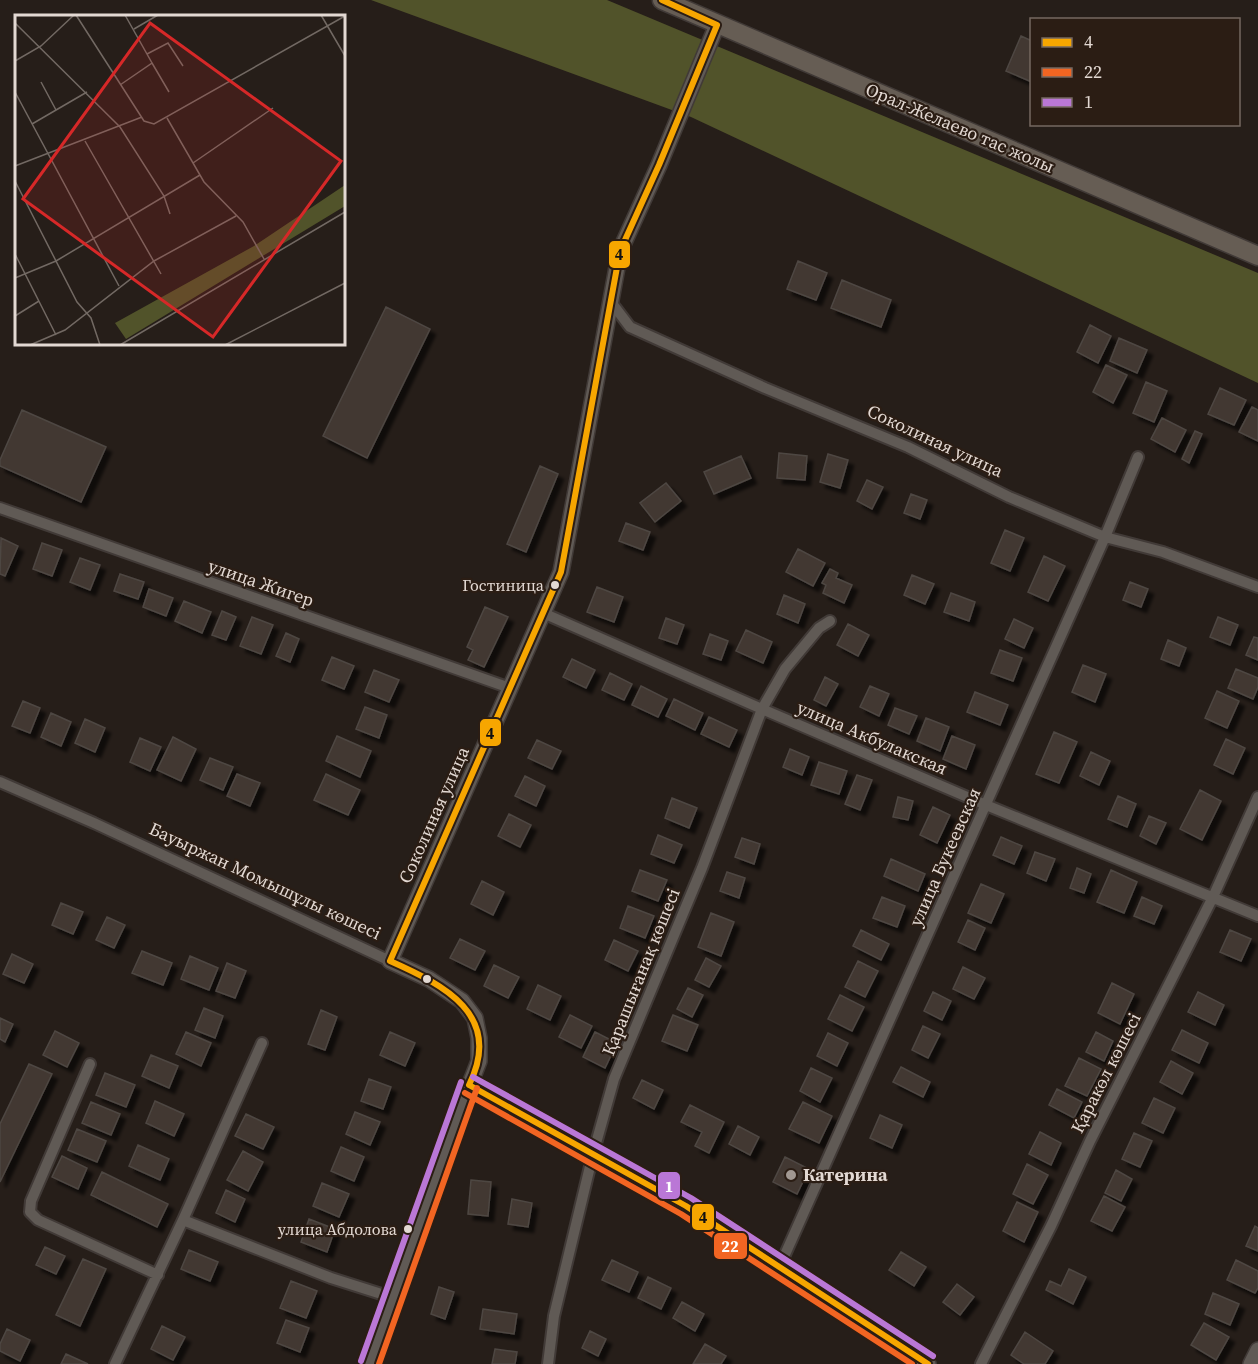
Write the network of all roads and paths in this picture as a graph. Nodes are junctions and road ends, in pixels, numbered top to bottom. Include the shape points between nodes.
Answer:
1 (662, 0) edge
2 (717, 25) junction
3 (1258, 256) edge
4 (611, 302) junction
5 (1138, 457) dead end
6 (0, 508) edge
7 (1105, 537) junction
8 (1258, 587) edge
9 (543, 613) junction
10 (830, 621) dead end
11 (510, 688) junction
12 (762, 709) junction
13 (0, 782) edge
14 (1258, 797) edge
15 (987, 805) junction
16 (1213, 897) junction
17 (1258, 916) edge
18 (390, 961) junction
19 (262, 1043) dead end
20 (90, 1064) dead end
21 (470, 1085) junction
22 (593, 1154) junction
23 (183, 1220) junction
24 (779, 1268) junction
25 (158, 1275) junction
26 (394, 1298) junction
27 (1258, 1350) edge
28 (116, 1364) edge
29 (369, 1364) edge
30 (548, 1364) edge
31 (928, 1364) edge
32 (981, 1364) edge
33 (1251, 1364) edge

1 - 2 main road, Орал-Желаево тас жолы
2 - 3 main road, Орал-Желаево тас жолы
2 - 4 street, Соколиная улица via 620,251
4 - 7 street, Соколиная улица via 630,327
4 - 9 street, Соколиная улица via 561,572
5 - 7 street, улица Букеевская
6 - 11 street, улица Жигер
7 - 8 street, Соколиная улица via 1163,552
7 - 15 street, улица Букеевская
9 - 11 street, Соколиная улица
9 - 12 street, улица Акбулакская
10 - 12 street, Қарашығанақ көшесі via 819,628 785,669
11 - 18 street, Соколиная улица
12 - 15 street, улица Акбулакская
12 - 22 street, Қарашығанақ көшесі via 702,868 614,1079
13 - 18 street, Бауыржан Момышұлы көшесі
14 - 16 street, Қаракөл көшесі
15 - 16 street, улица Акбулакская
15 - 24 street, улица Букеевская
16 - 17 street, улица Акбулакская
16 - 32 street, Қаракөл көшесі
18 - 21 street, Бауыржан Момышұлы көшесі via 429,979 462,1001 475,1018 479,1061
19 - 23 street
20 - 25 street via 31,1201 30,1212 38,1220
21 - 22 street
21 - 26 street, Бауыржан Момышұлы көшесі
22 - 24 street via 686,1206
22 - 30 street, Қарашығанақ көшесі via 554,1316
23 - 25 street
23 - 26 street via 331,1278
24 - 31 street
25 - 28 street
26 - 29 street, Бауыржан Момышұлы көшесі
27 - 33 street

